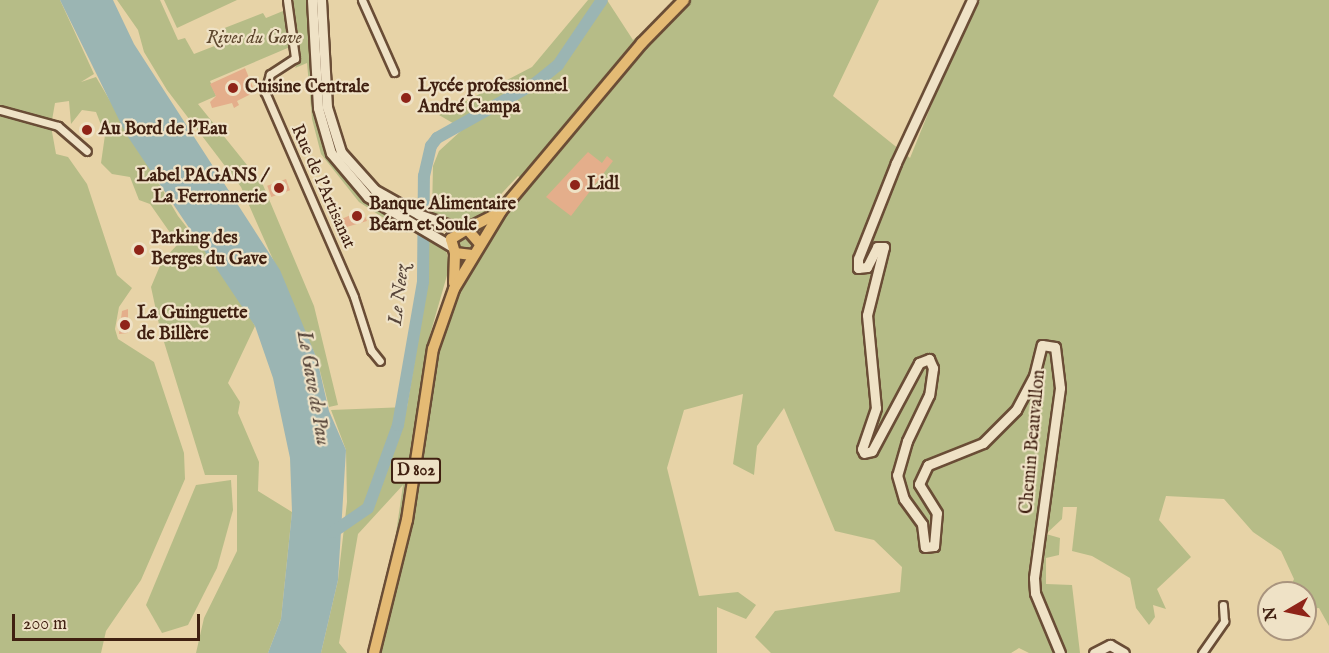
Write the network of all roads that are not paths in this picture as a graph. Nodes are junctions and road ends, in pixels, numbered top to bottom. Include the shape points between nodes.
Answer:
1 (287, 0) edge
2 (312, 0) edge
3 (321, 0) edge
4 (362, 0) edge
5 (684, 0) edge
6 (972, 0) edge
7 (394, 72) dead end
8 (0, 110) edge
9 (87, 151) dead end
10 (501, 212) junction
11 (416, 219) junction
12 (433, 227) junction
13 (464, 229) junction
14 (479, 243) junction
15 (453, 250) junction
16 (472, 255) junction
17 (454, 289) junction
18 (380, 361) dead end
19 (1223, 605) dead end
20 (374, 653) edge
21 (1060, 653) edge
22 (1094, 653) edge
23 (1124, 653) edge
24 (1202, 653) edge

1 - 18 street, Rue de l'Artisanat via 296,58 270,74 264,92 354,297 371,350
2 - 11 street via 318,108 327,144 359,190
3 - 11 street via 327,107 336,142 364,181
4 - 7 street
5 - 10 main road via 642,43
6 - 21 street, Chemin Beauvallon via 896,163 858,259 858,268 867,267 877,247 884,247 867,315 876,408 862,449 864,453 872,451 919,363 929,359 933,368 929,395 904,448 897,475 904,499 922,524 926,547 934,546 937,513 919,484 928,465 989,438 1026,393 1042,345 1055,347 1060,388 1034,579 1035,593
8 - 9 street via 58,126
10 - 13 main road
10 - 14 main road
11 - 12 street
12 - 13 street
12 - 15 street
13 - 14 main road
13 - 15 main road
14 - 16 main road
15 - 16 main road
15 - 17 main road, D 802
16 - 17 main road, D 802
17 - 20 main road, D 802 via 433,349 409,509 388,613
19 - 24 street via 1224,621
22 - 23 street via 1110,645

